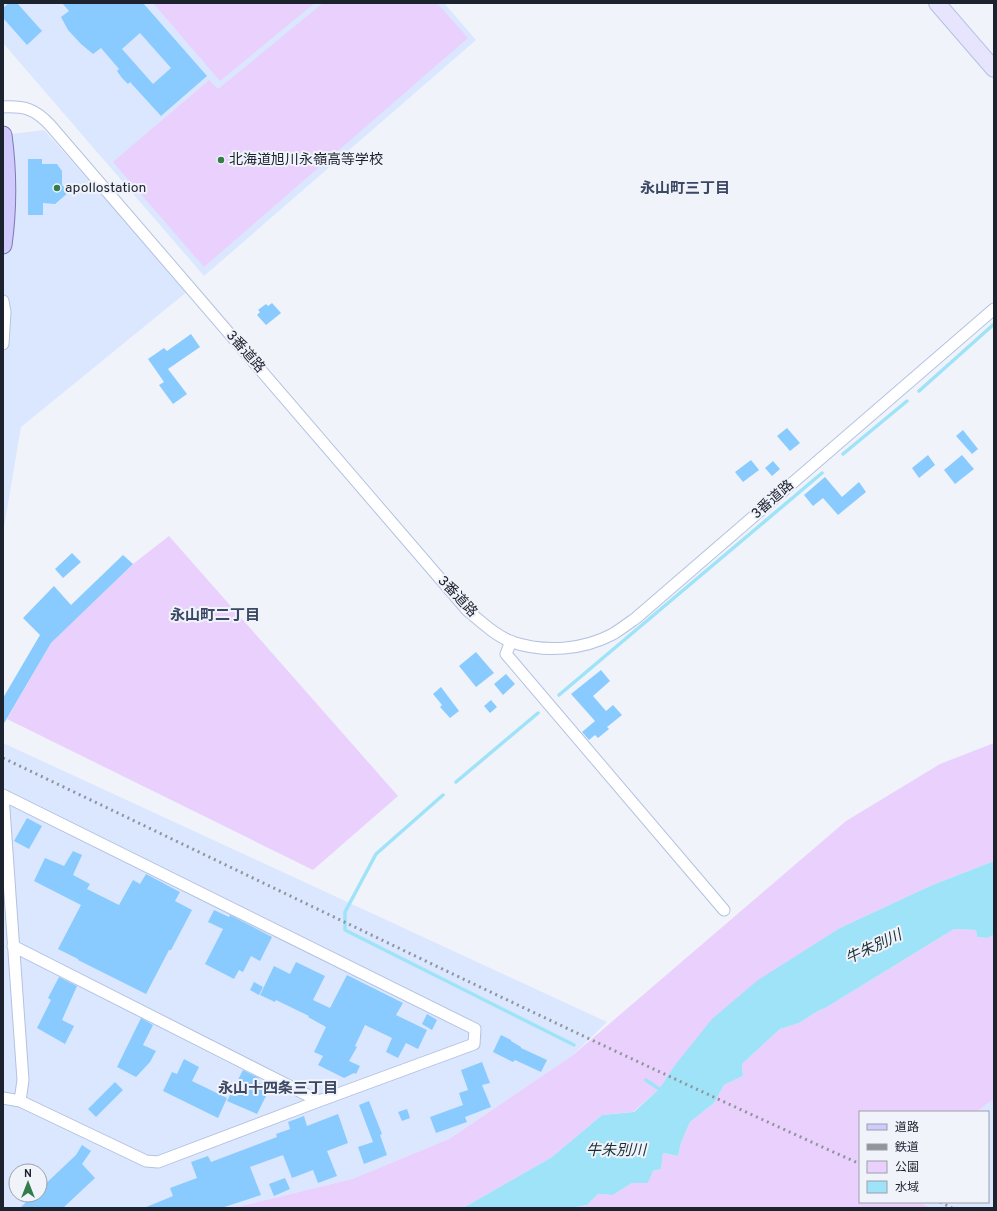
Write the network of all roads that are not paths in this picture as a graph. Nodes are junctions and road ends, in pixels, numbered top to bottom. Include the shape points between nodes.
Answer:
1 (937, 3) edge
2 (994, 69) edge
3 (3, 107) edge
4 (3, 135) edge
5 (3, 245) edge
6 (3, 301) edge
7 (994, 309) edge
8 (3, 344) edge
9 (511, 641) junction
10 (3, 795) edge
11 (724, 910) dead end
12 (13, 946) junction
13 (3, 1098) edge
14 (20, 1101) junction
15 (319, 1101) junction

1 - 2 street
3 - 9 street, 3番道路 via 28,108 46,120 467,610
4 - 5 main road via 7,194
6 - 8 street via 6,312
7 - 9 street, 3番道路 via 642,613 619,630 591,644 566,648 540,648
9 - 11 street via 506,654
10 - 12 street
10 - 15 street via 475,1029 474,1044
12 - 14 street via 23,1080
12 - 15 street
13 - 14 street
14 - 15 street via 146,1161 158,1162

